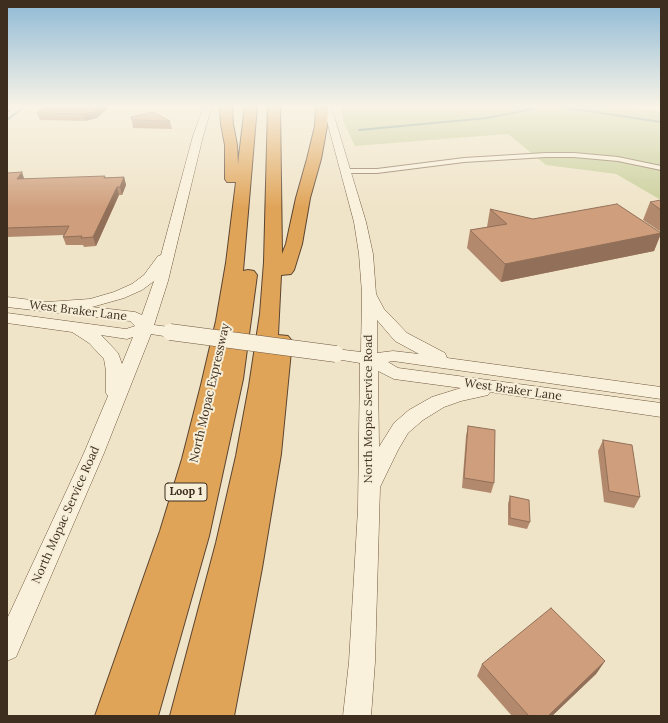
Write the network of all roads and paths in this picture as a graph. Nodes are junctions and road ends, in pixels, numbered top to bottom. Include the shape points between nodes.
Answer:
1 (197, 140) edge
2 (230, 140) edge
3 (248, 140) edge
4 (257, 140) edge
5 (274, 140) edge
6 (282, 140) edge
7 (318, 140) edge
8 (335, 140) edge
9 (476, 160) junction
10 (429, 165) junction
11 (661, 168) edge
12 (435, 172) junction
13 (420, 174) dead end
14 (347, 175) junction
15 (405, 176) dead end
16 (240, 220) junction
17 (168, 250) junction
18 (285, 270) junction
19 (369, 292) junction
20 (7, 302) edge
21 (43, 307) junction
22 (7, 318) edge
23 (71, 326) junction
24 (153, 329) junction
25 (370, 359) junction
26 (455, 364) junction
27 (518, 391) junction
28 (661, 393) edge
29 (115, 401) junction
30 (661, 401) edge
31 (606, 403) junction
32 (661, 410) edge
33 (368, 489) junction
34 (7, 648) edge
35 (114, 716) edge
36 (139, 716) edge
37 (189, 716) edge
38 (214, 716) edge
39 (357, 716) edge

1 - 17 main road, North Mopac Service Road
2 - 16 highway via 233,194
3 - 16 highway, North Mopac Expressway / Loop 1
4 - 36 highway via 249,264 232,379 214,462 194,536
5 - 37 highway via 273,262 270,314 261,386 232,543
6 - 18 highway
7 - 18 highway via 294,244
8 - 14 main road, North Mopac Service Road
9 - 10 street
9 - 11 street via 574,154 618,159
9 - 12 street
10 - 12 street via 436,170
10 - 14 street
12 - 13 street
14 - 15 street
14 - 19 main road, North Mopac Service Road via 360,222
16 - 35 highway, North Mopac Expressway / Loop 1 via 226,320 195,459 170,546
17 - 21 main road via 149,278 137,287 91,303
17 - 24 main road, North Mopac Service Road
18 - 38 highway via 283,322 268,454 247,568
19 - 25 main road, North Mopac Service Road
19 - 26 main road via 377,311 401,337
20 - 21 main road, West Braker Lane
21 - 24 main road, West Braker Lane via 135,317
22 - 23 main road, West Braker Lane
23 - 24 main road, West Braker Lane via 127,334
23 - 29 main road via 95,339 112,357 115,371
24 - 25 main road, West Braker Lane, bridge
24 - 29 main road, North Mopac Service Road
25 - 26 main road, West Braker Lane via 393,356
25 - 27 main road, West Braker Lane via 394,373
25 - 33 main road, North Mopac Service Road
26 - 28 main road, West Braker Lane
27 - 31 main road, West Braker Lane
27 - 33 main road via 459,394 438,402 416,415 397,434
29 - 34 main road, North Mopac Service Road
30 - 31 main road via 622,395 613,396
31 - 32 main road, West Braker Lane
33 - 39 main road, North Mopac Service Road via 362,662

